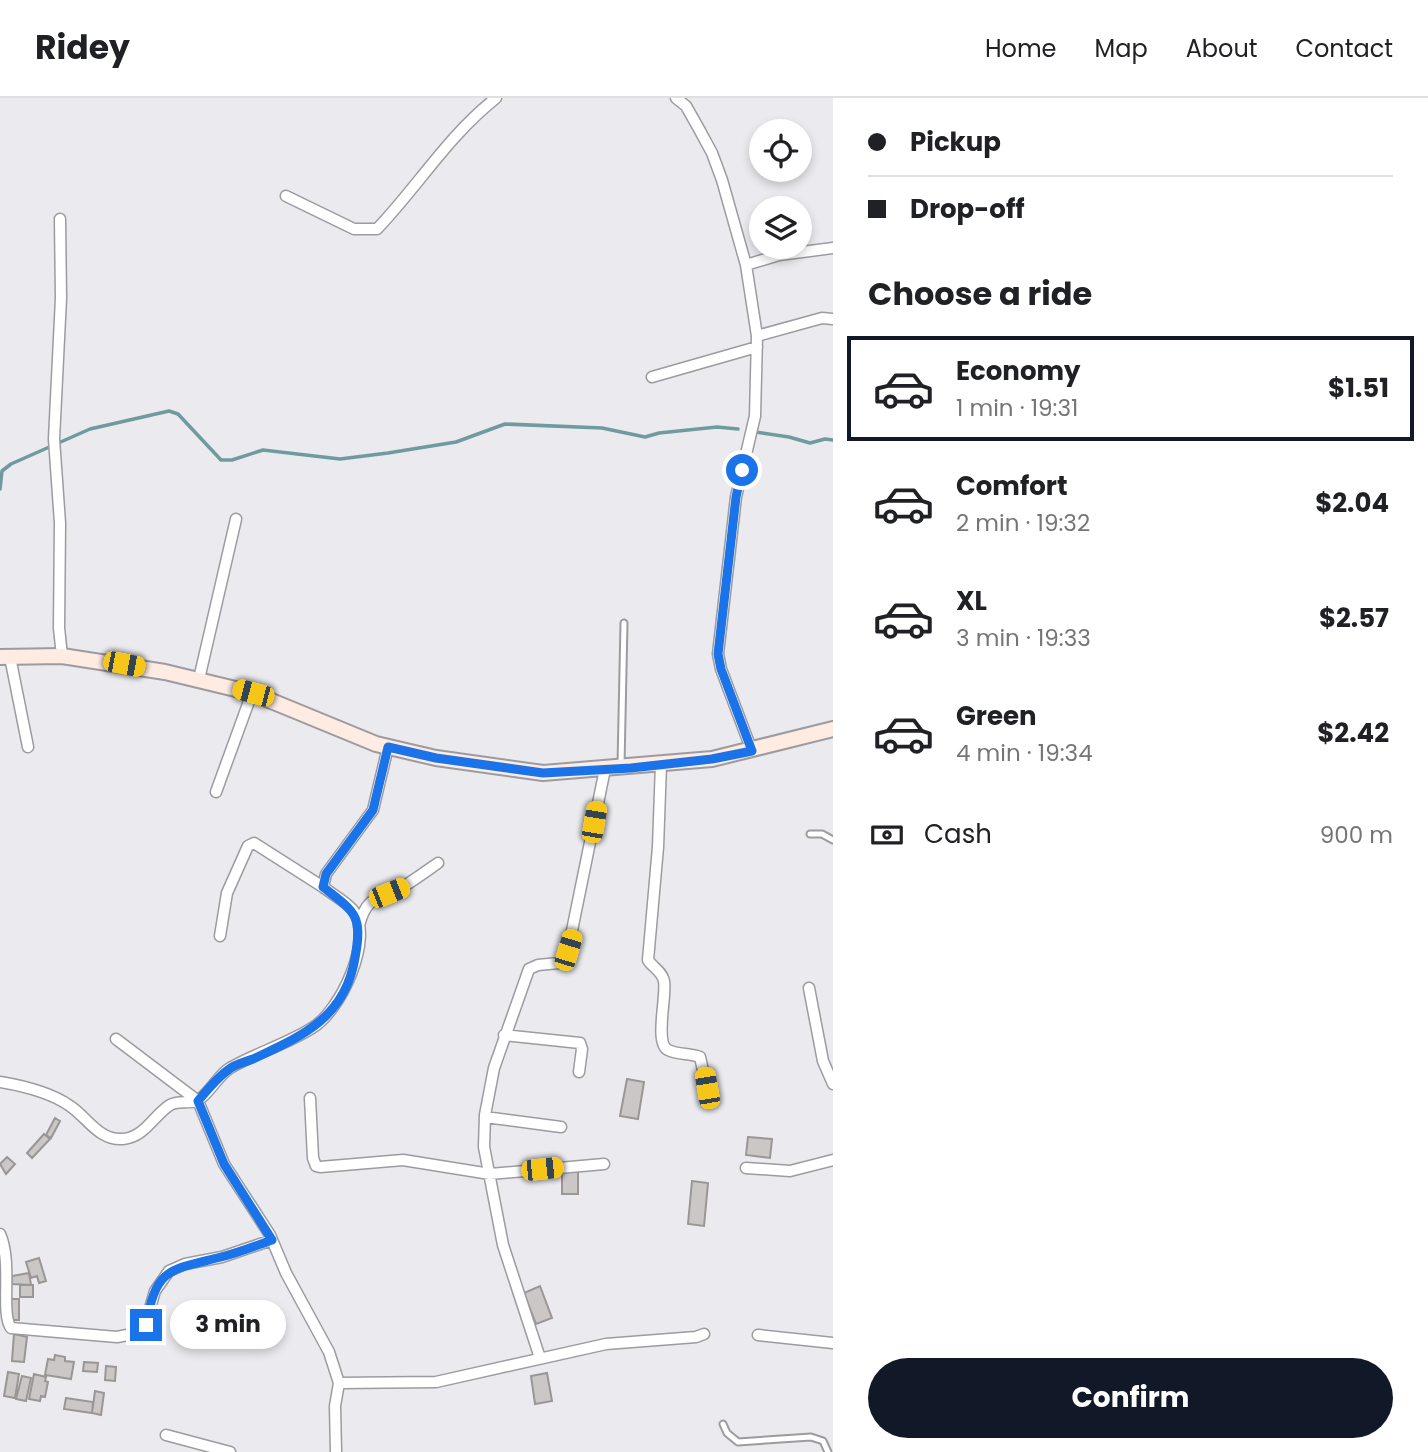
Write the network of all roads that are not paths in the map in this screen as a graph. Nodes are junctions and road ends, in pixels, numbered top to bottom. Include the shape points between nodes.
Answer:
1 (496, 98) edge
2 (676, 98) edge
3 (286, 196) dead end
4 (60, 219) dead end
5 (833, 248) edge
6 (747, 265) junction
7 (833, 319) edge
8 (757, 336) junction
9 (757, 347) junction
10 (652, 377) dead end
11 (236, 519) dead end
12 (624, 623) dead end
13 (62, 656) junction
14 (5, 657) edge
15 (199, 679) junction
16 (253, 693) junction
17 (833, 729) edge
18 (28, 747) dead end
19 (388, 747) junction
20 (752, 751) junction
21 (661, 764) junction
22 (621, 768) junction
23 (605, 769) junction
24 (216, 792) dead end
25 (810, 834) dead end
26 (833, 840) edge
27 (438, 863) dead end
28 (323, 887) junction
29 (358, 933) junction
30 (220, 936) dead end
31 (809, 988) dead end
32 (504, 1035) junction
33 (116, 1040) dead end
34 (579, 1072) dead end
35 (0, 1082) edge
36 (833, 1084) edge
37 (707, 1088) dead end
38 (310, 1098) dead end
39 (198, 1101) junction
40 (485, 1117) junction
41 (561, 1127) dead end
42 (833, 1160) edge
43 (604, 1164) dead end
44 (747, 1168) dead end
45 (490, 1174) junction
46 (0, 1234) edge
47 (272, 1240) junction
48 (704, 1334) dead end
49 (758, 1335) dead end
50 (833, 1343) edge
51 (540, 1358) junction
52 (339, 1383) junction
53 (723, 1424) dead end
54 (166, 1435) dead end
55 (230, 1452) edge
56 (335, 1452) edge
57 (828, 1452) edge

1 - 3 street via 443,148 408,197 377,229 354,229
2 - 6 street via 686,106 712,153
4 - 13 street via 54,439
5 - 6 street via 779,255
6 - 8 street
7 - 8 street
8 - 9 street
9 - 10 street
9 - 20 street via 755,416 736,497 718,654
11 - 15 street
12 - 22 lane
13 - 14 street
13 - 15 street
14 - 18 street
15 - 16 street
16 - 19 street
16 - 24 street
17 - 20 street
19 - 23 street via 543,773
19 - 28 street via 373,810 326,874
20 - 21 street
21 - 22 street
21 - 37 street via 648,960 665,983 663,1046 699,1058
22 - 23 street
23 - 32 street via 568,950 559,963 529,969
25 - 26 lane
27 - 29 street via 404,887 376,896 362,914
28 - 29 street via 353,910
28 - 30 street via 254,843 248,846 227,893
29 - 39 street via 354,968 326,1018 229,1068
31 - 36 street via 823,1061
32 - 34 street via 580,1043
32 - 40 street
33 - 39 street
35 - 39 street via 47,1094 70,1106 99,1132 118,1139 143,1131 169,1106
38 - 45 street via 316,1166 403,1160
39 - 47 street via 224,1164
40 - 41 street
40 - 45 street via 484,1147
42 - 44 street via 790,1171
43 - 45 street
45 - 51 street via 503,1245
46 - 47 street via 8,1266 4,1310 10,1328 117,1337 143,1332 155,1291 169,1271
47 - 52 street via 329,1352
48 - 51 street via 606,1344
49 - 50 street
51 - 52 street via 436,1382
52 - 56 street
53 - 57 lane via 738,1442 811,1437 823,1441
54 - 55 street

